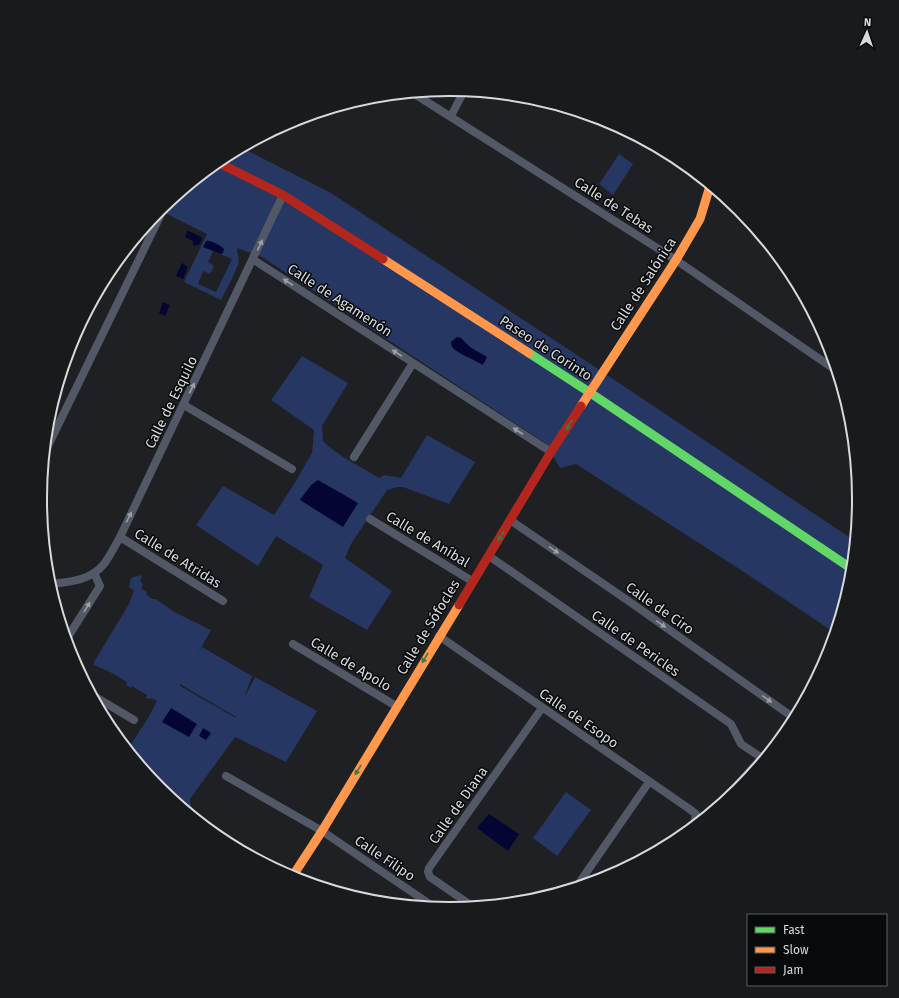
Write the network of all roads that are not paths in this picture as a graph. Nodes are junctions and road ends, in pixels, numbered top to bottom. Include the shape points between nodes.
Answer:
1 (461, 96) edge
2 (420, 97) edge
3 (451, 116) junction
4 (224, 165) edge
5 (709, 191) edge
6 (283, 195) junction
7 (156, 223) edge
8 (254, 260) junction
9 (676, 260) junction
10 (413, 363) junction
11 (830, 367) edge
12 (589, 392) junction
13 (184, 405) junction
14 (51, 439) edge
15 (551, 452) junction
16 (354, 458) dead end
17 (292, 469) dead end
18 (370, 519) dead end
19 (510, 520) junction
20 (120, 537) junction
21 (489, 556) junction
22 (846, 566) edge
23 (94, 573) junction
24 (472, 581) junction
25 (56, 583) edge
26 (223, 601) dead end
27 (70, 633) edge
28 (439, 636) junction
29 (293, 644) dead end
30 (101, 699) edge
31 (396, 706) junction
32 (542, 708) junction
33 (789, 715) edge
34 (134, 720) dead end
35 (759, 756) edge
36 (226, 776) dead end
37 (649, 782) junction
38 (695, 818) edge
39 (322, 831) junction
40 (296, 871) edge
41 (582, 879) edge
42 (425, 901) edge
43 (466, 901) edge

1 - 3 street
2 - 3 street, Calle de Tebas
3 - 9 street, Calle de Tebas
4 - 6 street, Paseo de Corinto
5 - 9 street, Calle de Salónica via 700,220
8 -> 6 street, Calle de Esquilo
6 - 12 street, Paseo de Corinto
7 - 14 street
10 -> 8 street, Calle de Agamenón
13 -> 8 street, Calle de Esquilo
9 - 11 street, Calle de Tebas
9 - 12 street, Calle de Salónica
15 -> 10 street, Calle de Agamenón
10 - 16 street
12 -> 15 street, Calle de Sófocles
12 - 22 street, Paseo de Corinto
13 - 17 street
20 -> 13 street, Calle de Esquilo
15 - 19 street, Calle de Sófocles
18 - 24 street, Calle de Aníbal
19 -> 21 street, Calle de Sófocles
19 -> 33 street, Calle de Ciro
20 - 23 street, Calle de Esquilo via 104,564
20 - 26 street, Calle de Atridas
21 - 24 street, Calle de Sófocles
21 - 35 street, Calle de Pericles via 730,724 741,744
23 - 25 street, Calle de Esquilo via 74,581
27 -> 23 street via 100,586
24 - 28 street, Calle de Sófocles
28 -> 31 street, Calle de Sófocles
28 - 32 street, Calle de Esopo
29 - 31 street, Calle de Apolo
30 - 34 street
31 -> 39 street, Calle de Sófocles
32 - 37 street, Calle de Esopo
32 - 43 street, Calle de Diana via 429,868 430,876
36 - 39 street, Calle Filipo
37 - 38 street, Calle de Esopo via 696,814
37 - 41 street
39 - 40 street, Calle de Sófocles
39 - 42 street, Calle Filipo

